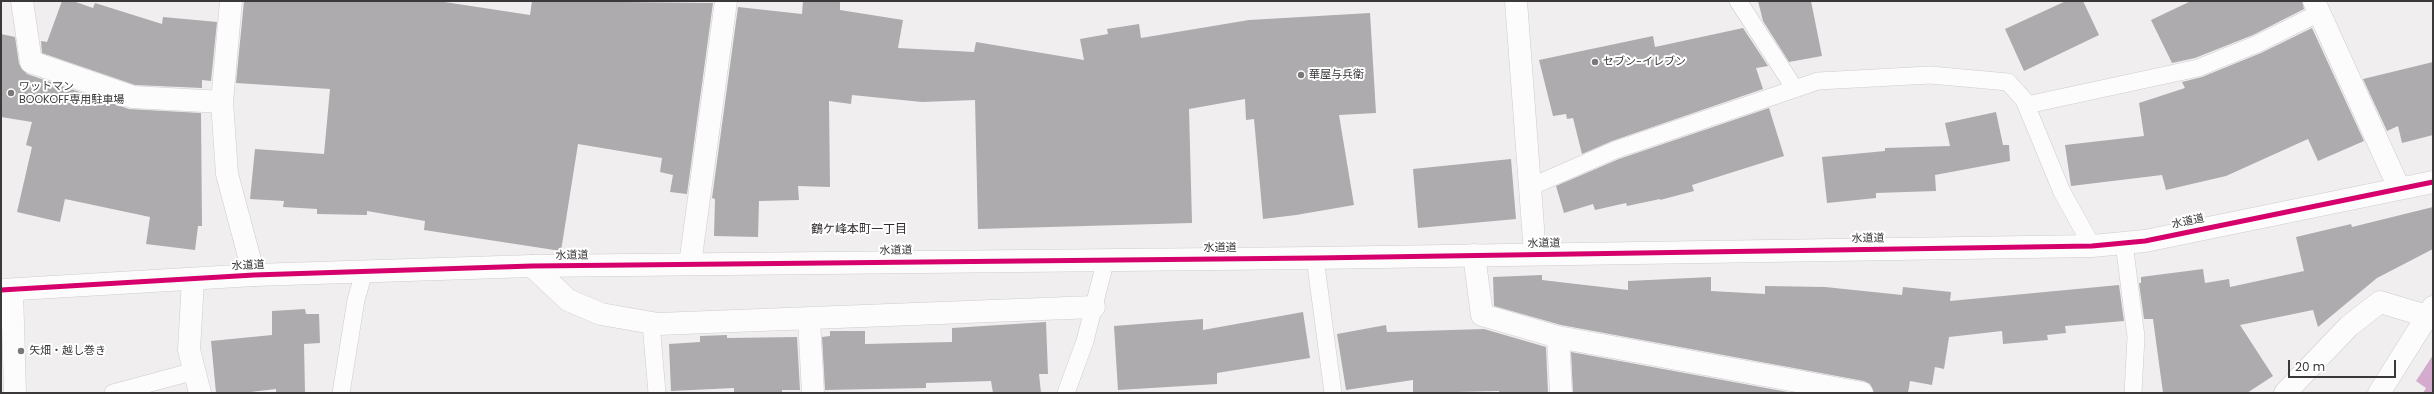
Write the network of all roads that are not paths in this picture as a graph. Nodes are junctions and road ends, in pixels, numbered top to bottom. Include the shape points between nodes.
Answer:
1 (22, 1) edge
2 (231, 1) edge
3 (726, 1) edge
4 (1516, 1) edge
5 (1738, 1) edge
6 (2316, 7) edge
7 (1794, 89) junction
8 (222, 102) junction
9 (2027, 105) junction
10 (2433, 182) edge
11 (1530, 187) junction
12 (2399, 188) junction
13 (2124, 243) junction
14 (2092, 246) junction
15 (1535, 254) junction
16 (1474, 255) junction
17 (1316, 258) junction
18 (1106, 259) junction
19 (690, 264) junction
20 (532, 266) junction
21 (364, 272) junction
22 (254, 276) junction
23 (193, 280) junction
24 (7, 290) edge
25 (1094, 307) junction
26 (2430, 311) edge
27 (809, 319) junction
28 (651, 323) junction
29 (1558, 337) junction
30 (195, 371) junction
31 (15, 393) edge
32 (113, 393) edge
33 (200, 393) edge
34 (341, 393) edge
35 (657, 393) edge
36 (813, 393) edge
37 (1066, 393) edge
38 (1333, 393) edge
39 (1561, 393) edge
40 (1862, 393) edge
41 (2133, 393) edge
42 (2285, 393) edge
43 (2379, 393) edge

1 - 8 street via 31,62 133,97
2 - 8 street
3 - 19 street
4 - 11 street
5 - 7 lane
6 - 9 lane via 2257,44 2198,68
6 - 12 street
7 - 9 lane via 1818,81 1930,75 2008,82
7 - 11 lane via 1615,150
8 - 22 street via 227,174
9 - 14 lane via 2062,192
10 - 12 street, 水道道
11 - 15 street
12 - 13 street, 水道道 via 2145,241
13 - 14 street, 水道道
13 - 41 lane via 2136,337
14 - 15 street, 水道道
15 - 16 street, 水道道
16 - 17 street, 水道道
16 - 29 street via 1482,315
17 - 18 street, 水道道
17 - 38 lane
18 - 19 street, 水道道
18 - 25 lane
19 - 20 street, 水道道
20 - 21 street, 水道道
20 - 28 street via 568,300 601,314
21 - 22 street, 水道道
21 - 34 lane via 356,300
22 - 23 street, 水道道
23 - 24 street, 水道道
23 - 30 street via 189,350
24 - 31 street
25 - 27 street
25 - 37 lane via 1085,342
26 - 42 street via 2380,302 2349,326
26 - 43 street
27 - 28 street
27 - 36 street
28 - 35 lane
29 - 39 street
29 - 40 street
30 - 32 lane
30 - 33 street

